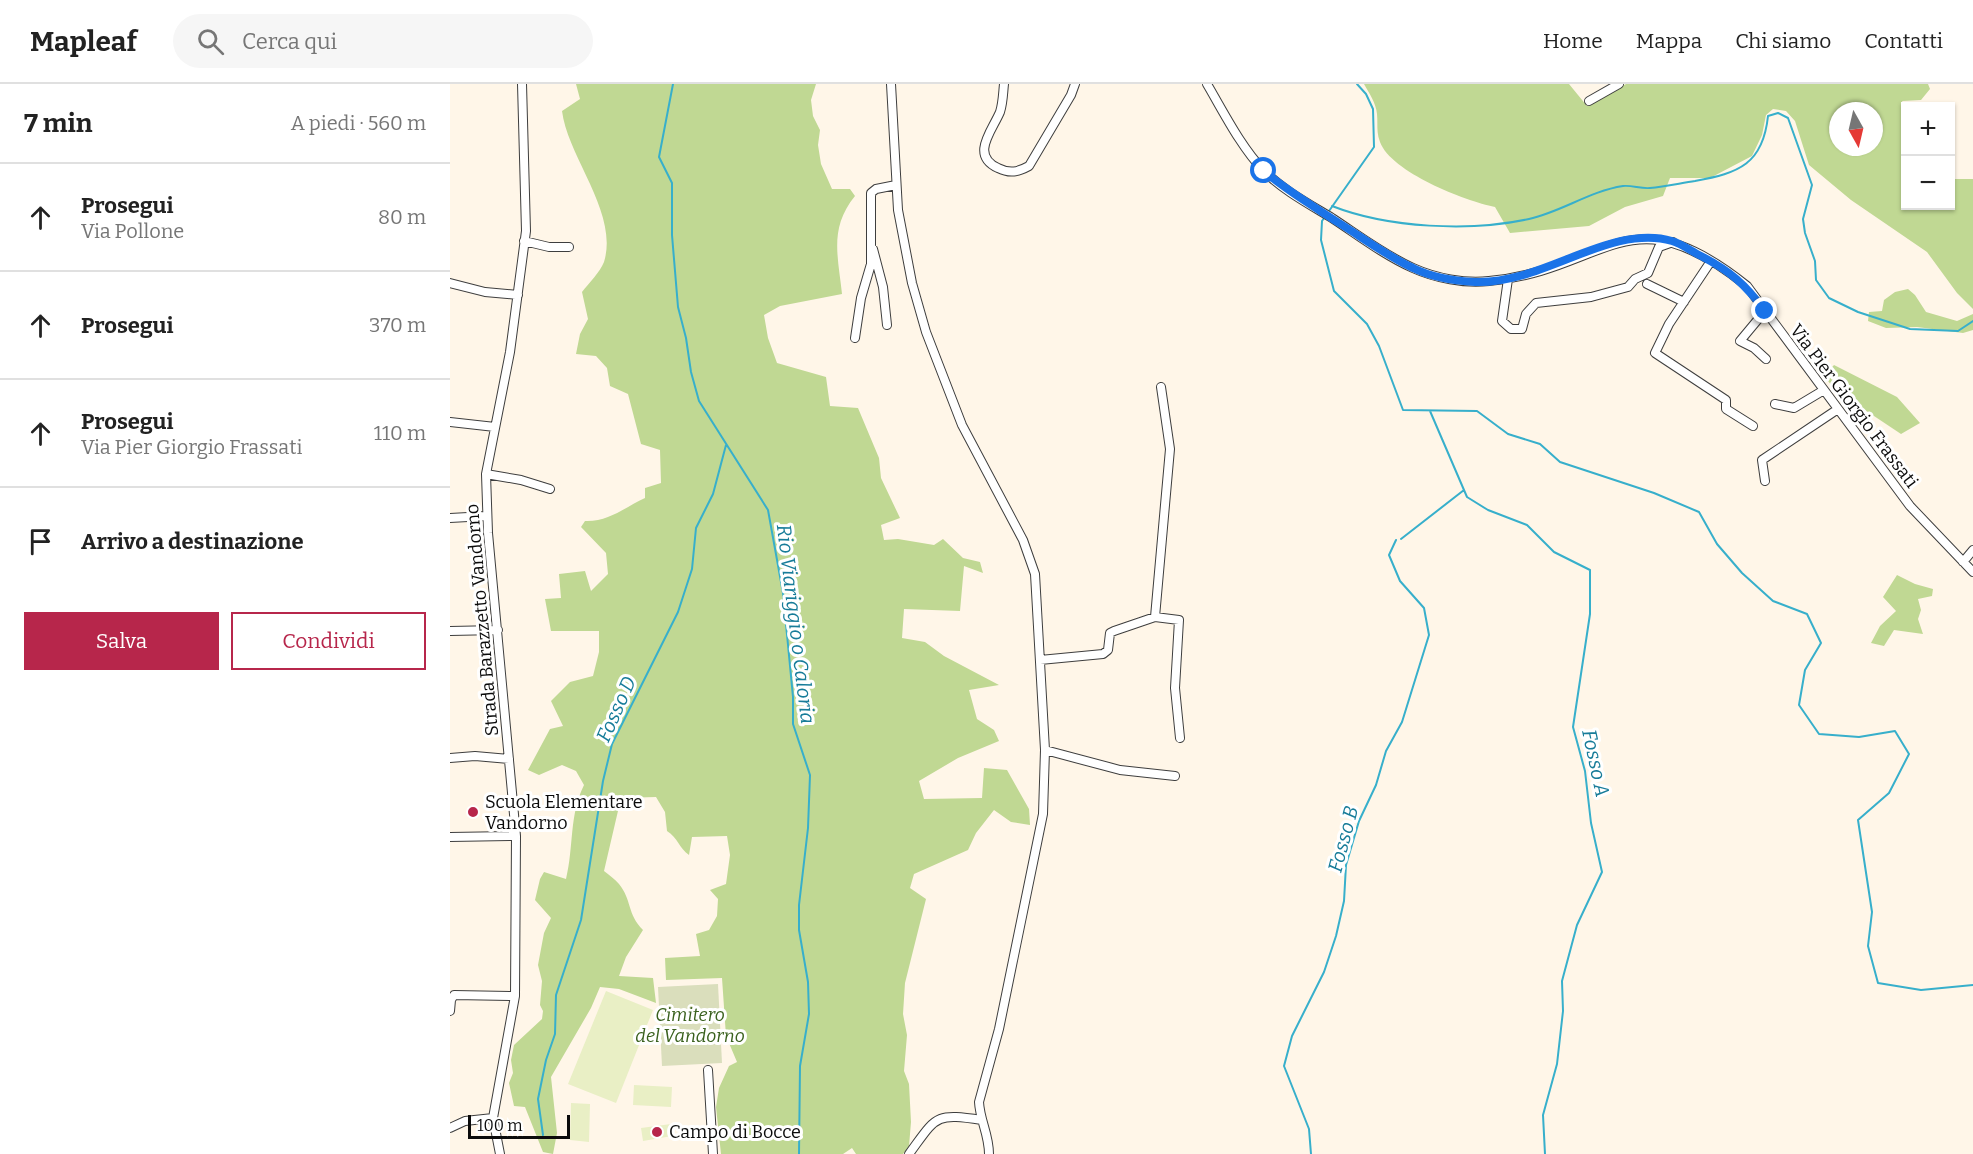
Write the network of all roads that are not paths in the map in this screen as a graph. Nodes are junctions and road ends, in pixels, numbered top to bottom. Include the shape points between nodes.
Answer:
1 (522, 84) edge
2 (891, 84) edge
3 (1004, 84) edge
4 (1075, 84) edge
5 (1207, 84) edge
6 (1619, 84) edge
7 (1589, 101) dead end
8 (896, 185) junction
9 (524, 241) junction
10 (1676, 243) junction
11 (569, 247) dead end
12 (872, 248) junction
13 (1711, 261) junction
14 (1509, 279) junction
15 (450, 283) edge
16 (1647, 284) dead end
17 (518, 295) junction
18 (1684, 302) junction
19 (1765, 311) junction
20 (887, 325) dead end
21 (855, 338) dead end
22 (1766, 359) dead end
23 (1161, 387) dead end
24 (1824, 390) junction
25 (1775, 404) dead end
26 (1794, 408) junction
27 (1838, 409) junction
28 (1798, 417) dead end
29 (450, 422) edge
30 (1753, 426) dead end
31 (495, 427) junction
32 (486, 474) junction
33 (1765, 481) dead end
34 (550, 489) dead end
35 (486, 516) junction
36 (450, 518) edge
37 (1973, 550) edge
38 (1963, 562) junction
39 (1973, 572) edge
40 (1155, 617) junction
41 (498, 630) junction
42 (450, 631) edge
43 (1040, 660) junction
44 (1180, 738) dead end
45 (1045, 750) junction
46 (450, 758) edge
47 (510, 759) junction
48 (1175, 776) dead end
49 (516, 836) junction
50 (450, 837) edge
51 (515, 996) junction
52 (450, 1011) edge
53 (708, 1070) dead end
54 (494, 1118) junction
55 (982, 1120) junction
56 (450, 1128) edge
57 (500, 1154) edge
58 (712, 1154) edge
59 (909, 1154) edge
60 (989, 1154) edge

1 - 9 street, Strada Barazzetto Vandorno
2 - 8 street
3 - 4 street via 1001,109 983,145 991,164 1010,172 1029,166
5 - 14 street, Via Pier Giorgio Frassati via 1264,171 1318,210 1414,269 1462,280
6 - 7 street
8 - 12 street via 871,193
8 - 43 street via 912,283 942,379 1023,540 1035,574
9 - 11 street
9 - 17 street, Strada Barazzetto Vandorno
10 - 13 street, Via Pier Giorgio Frassati
10 - 14 street, Via Pier Giorgio Frassati via 1648,237 1622,240
10 - 14 street via 1661,245 1648,273 1628,287 1591,297 1536,303 1526,314 1522,329 1511,329 1502,321
12 - 20 street via 883,287
12 - 21 street
13 - 18 street
13 - 19 street, Via Pier Giorgio Frassati via 1747,286
15 - 17 street
16 - 18 street
17 - 31 street, Strada Barazzetto Vandorno
18 - 30 street via 1655,353 1726,400 1726,409
19 - 22 street via 1740,341
19 - 24 street, Via Pier Giorgio Frassati
23 - 40 street via 1170,449
24 - 26 street
24 - 27 street, Via Pier Giorgio Frassati
25 - 26 street
26 - 28 street via 1790,411
27 - 33 street via 1762,460
27 - 38 street, Via Pier Giorgio Frassati via 1910,506
29 - 31 street
31 - 32 street, Strada Barazzetto Vandorno
32 - 34 street
32 - 35 street, Strada Barazzetto Vandorno
35 - 36 street
35 - 41 street, Strada Barazzetto Vandorno
37 - 38 street
38 - 39 street, Via Pier Giorgio Frassati
40 - 43 street via 1110,633 1108,650 1103,654
40 - 44 street via 1179,620 1175,688
41 - 42 street
41 - 47 street, Strada Barazzetto Vandorno
43 - 45 street
45 - 48 street via 1120,770
45 - 55 street via 1043,814 999,1029 979,1102
46 - 47 street
47 - 49 street, Strada Barazzetto Vandorno
49 - 50 street
49 - 51 street, Strada Barazzetto Vandorno
51 - 52 street via 454,995
51 - 54 street, Strada Barazzetto Vandorno
53 - 58 street
54 - 56 street via 465,1121
54 - 57 street, Strada Barazzetto Vandorno
55 - 59 street via 942,1116
55 - 60 street via 989,1136

